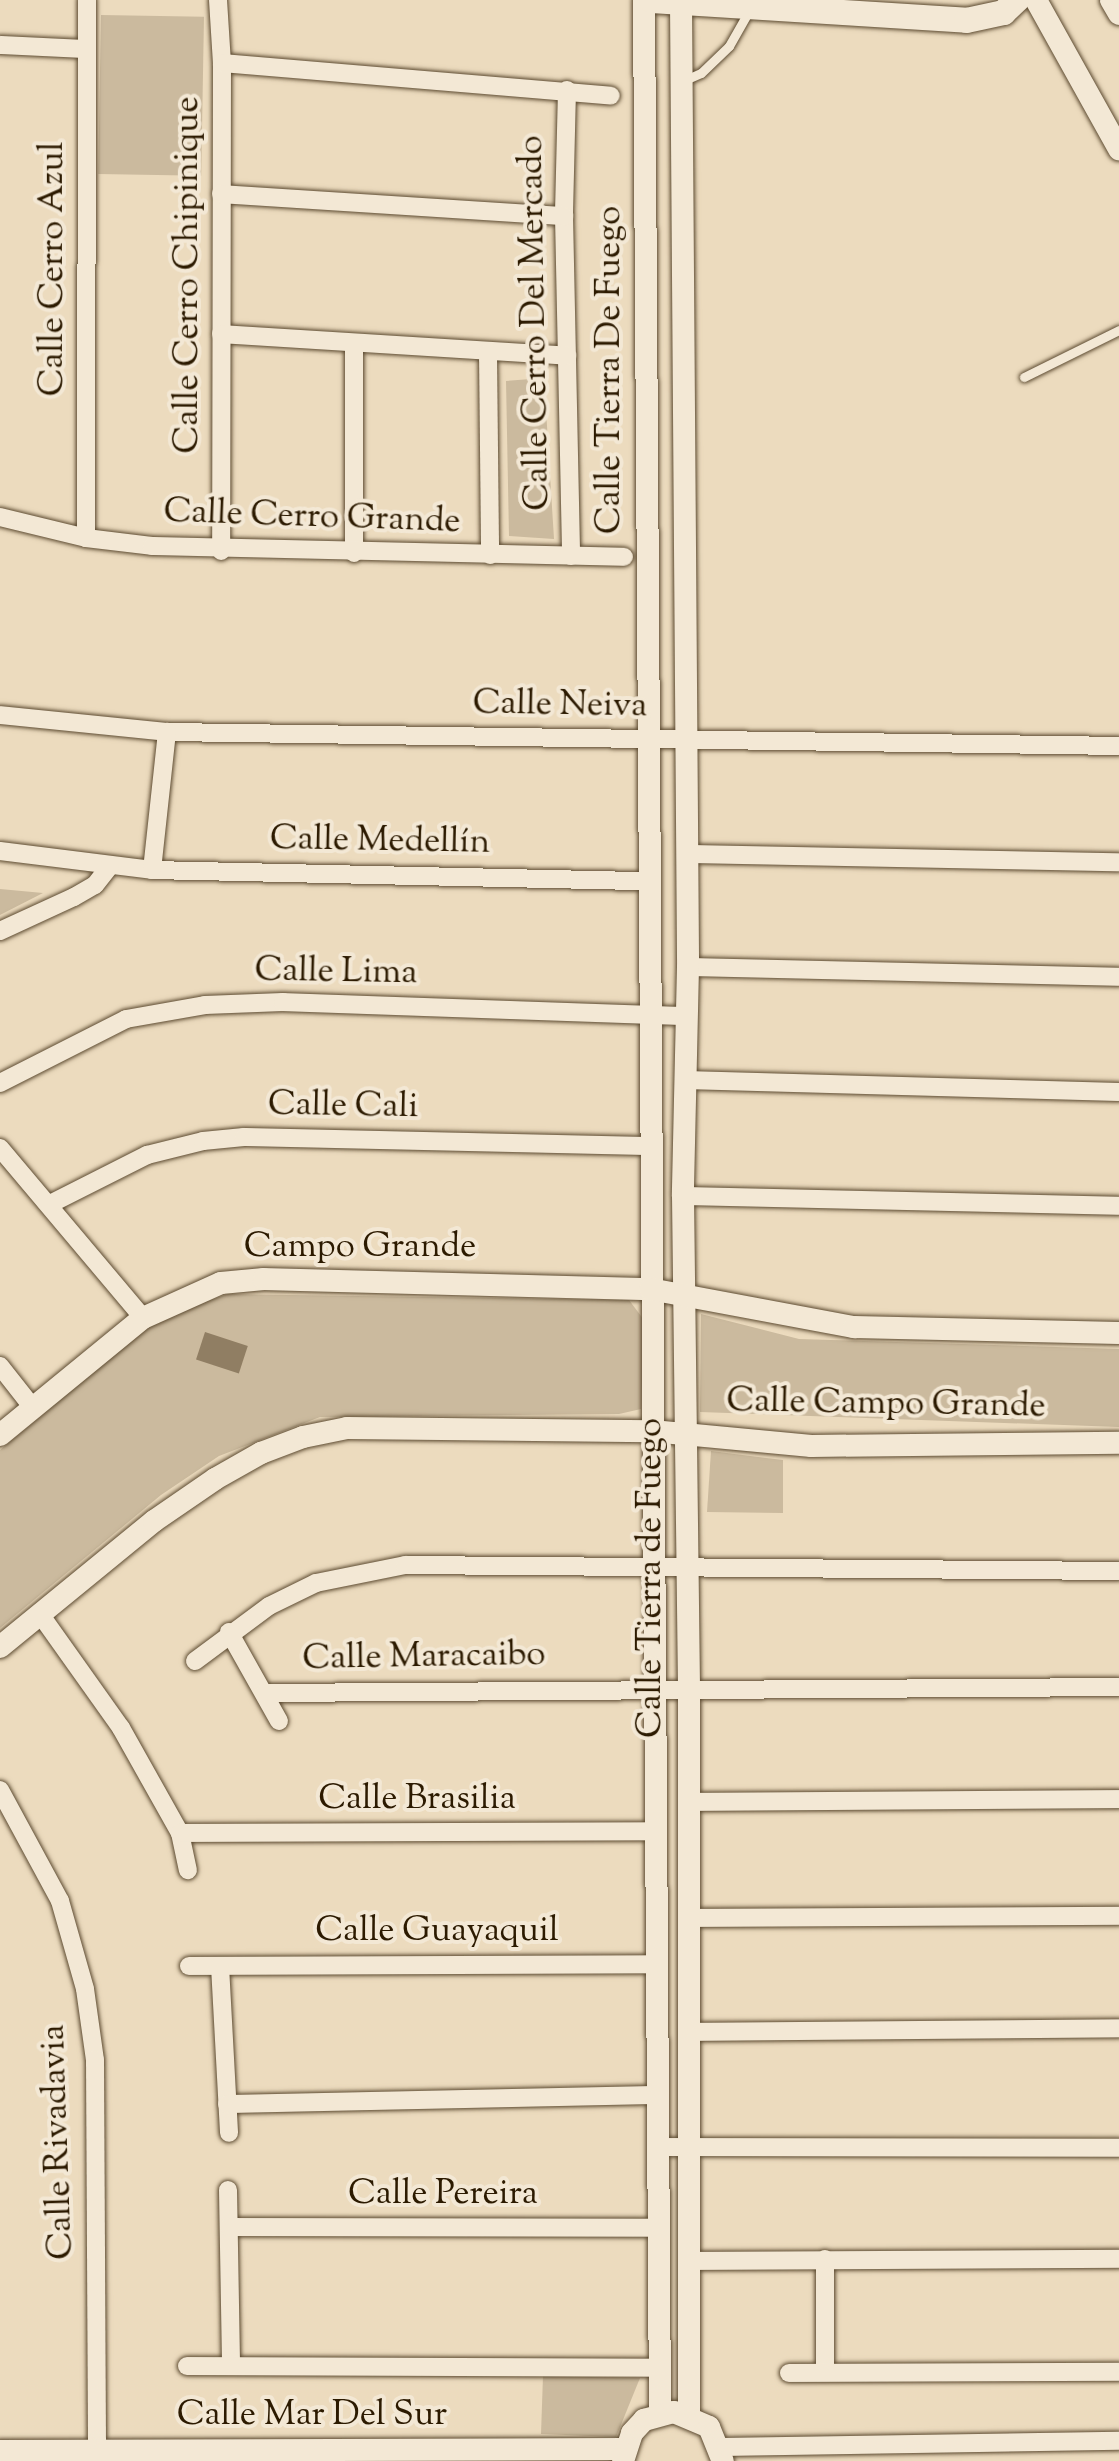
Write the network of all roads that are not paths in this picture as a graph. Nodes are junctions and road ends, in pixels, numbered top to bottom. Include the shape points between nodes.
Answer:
1 (86, 0) edge
2 (218, 0) edge
3 (648, 0) edge
4 (1016, 0) edge
5 (1036, 0) edge
6 (1112, 0) edge
7 (682, 2) edge
8 (738, 4) edge
9 (1119, 14) edge
10 (0, 45) edge
11 (86, 50) junction
12 (222, 63) junction
13 (682, 80) junction
14 (567, 90) junction
15 (611, 96) dead end
16 (1119, 149) edge
17 (221, 194) junction
18 (564, 216) junction
19 (1119, 330) edge
20 (221, 334) junction
21 (354, 343) junction
22 (488, 353) junction
23 (567, 356) junction
24 (1024, 377) dead end
25 (0, 517) edge
26 (86, 538) junction
27 (221, 550) junction
28 (354, 553) junction
29 (490, 555) junction
30 (570, 556) junction
31 (624, 557) dead end
32 (0, 715) edge
33 (168, 732) junction
34 (646, 740) junction
35 (685, 742) junction
36 (1119, 746) edge
37 (0, 851) edge
38 (688, 854) junction
39 (1119, 862) edge
40 (110, 866) junction
41 (152, 870) junction
42 (648, 881) junction
43 (0, 932) edge
44 (688, 967) junction
45 (1119, 976) edge
46 (648, 1014) junction
47 (687, 1016) junction
48 (686, 1080) junction
49 (0, 1083) edge
50 (1119, 1092) edge
51 (648, 1146) junction
52 (0, 1148) edge
53 (683, 1196) junction
54 (50, 1204) junction
55 (1119, 1206) edge
56 (650, 1289) junction
57 (684, 1293) junction
58 (144, 1318) junction
59 (1119, 1333) edge
60 (0, 1366) edge
61 (33, 1408) junction
62 (652, 1431) junction
63 (686, 1433) junction
64 (0, 1435) edge
65 (1119, 1443) edge
66 (652, 1564) junction
67 (688, 1568) junction
68 (1119, 1571) edge
69 (40, 1614) junction
70 (229, 1632) junction
71 (0, 1647) edge
72 (195, 1661) dead end
73 (1119, 1687) edge
74 (654, 1688) junction
75 (689, 1688) junction
76 (264, 1693) junction
77 (280, 1722) dead end
78 (0, 1790) edge
79 (1119, 1799) edge
80 (687, 1802) junction
81 (654, 1831) junction
82 (180, 1833) junction
83 (188, 1870) dead end
84 (1119, 1916) edge
85 (688, 1918) junction
86 (655, 1964) junction
87 (189, 1966) dead end
88 (220, 1966) junction
89 (1119, 2028) edge
90 (688, 2032) junction
91 (656, 2095) junction
92 (227, 2104) junction
93 (229, 2133) dead end
94 (689, 2147) junction
95 (657, 2148) junction
96 (1119, 2148) edge
97 (228, 2190) dead end
98 (229, 2227) junction
99 (658, 2228) junction
100 (825, 2259) junction
101 (1119, 2259) edge
102 (689, 2261) junction
103 (186, 2366) dead end
104 (231, 2366) junction
105 (659, 2368) junction
106 (824, 2372) junction
107 (1119, 2372) edge
108 (789, 2374) dead end
109 (660, 2413) junction
110 (689, 2414) junction
111 (1119, 2441) edge
112 (0, 2452) edge
113 (97, 2452) junction
114 (722, 2454) edge
115 (623, 2455) edge

1 - 11 street, Calle Cerro Azul
2 - 12 street, Calle Cerro Chipinique
3 - 7 main road
3 - 34 street, Calle Tierra De Fuego
4 - 8 main road via 1004,12 966,20
5 - 16 street
6 - 9 street
7 - 8 main road
7 - 13 street, Calle Tierra De Fuego
8 - 13 lane via 729,46
10 - 11 street
11 - 26 street, Calle Cerro Azul
12 - 14 street
12 - 17 street, Calle Cerro Chipinique
13 - 35 street, Calle Tierra De Fuego
14 - 15 street
14 - 18 street, Calle Cerro Del Mercado
17 - 18 street
17 - 20 street, Calle Cerro Chipinique
18 - 23 street, Calle Cerro Del Mercado
19 - 24 lane
20 - 21 street
20 - 27 street, Calle Cerro Chipinique
21 - 22 street
21 - 28 street
22 - 23 street
22 - 29 street
23 - 30 street, Calle Cerro Del Mercado
25 - 26 street, Calle Cerro Grande
26 - 27 street, Calle Cerro Grande
27 - 28 street, Calle Cerro Grande
28 - 29 street, Calle Cerro Grande
29 - 30 street, Calle Cerro Grande
30 - 31 street, Calle Cerro Grande
32 - 33 street, Calle Neiva
33 - 34 street, Calle Neiva
33 - 41 street
34 - 35 street, Calle Neiva
34 - 42 street, Calle Tierra de Fuego
35 - 36 street, Calle Neiva
35 - 38 street, Calle Tierra de Fuego
37 - 40 street, Calle Medellín
38 - 39 street
38 - 44 street, Calle Tierra de Fuego
40 - 41 street, Calle Medellín
40 - 43 street via 95,885
41 - 42 street, Calle Medellín
42 - 46 street, Calle Tierra de Fuego
44 - 45 street
44 - 47 street, Calle Tierra de Fuego
46 - 47 street, Calle Lima
46 - 49 street, Calle Lima via 205,1005 126,1019
46 - 51 street, Calle Tierra de Fuego
47 - 48 street, Calle Tierra de Fuego
48 - 50 street
48 - 53 street, Calle Tierra de Fuego
51 - 54 street, Calle Cali via 203,1141 147,1156
51 - 56 street, Calle Tierra de Fuego
52 - 54 street
53 - 55 street
53 - 57 street, Calle Tierra de Fuego
54 - 58 street
56 - 57 street
56 - 58 street, Campo Grande via 264,1279 221,1283
56 - 62 street, Calle Tierra de Fuego
57 - 59 street via 854,1327
57 - 63 street, Calle Tierra de Fuego
58 - 61 street, Campo Grande
60 - 61 street
61 - 64 street, Campo Grande
62 - 63 street, Calle Campo Grande
62 - 66 street, Calle Tierra de Fuego
62 - 69 street, Calle Campo Grande via 397,1427 303,1437 200,1489
63 - 65 street, Calle Campo Grande via 812,1446
63 - 67 street, Calle Tierra de Fuego
66 - 67 street, Calle Maracaibo
66 - 70 street, Calle Maracaibo via 362,1571 316,1583
66 - 74 street, Calle Tierra de Fuego
67 - 68 street, Calle Maracaibo
67 - 75 street, Calle Tierra de Fuego
69 - 71 street, Calle Campo Grande
69 - 82 street via 121,1728
70 - 72 street, Calle Maracaibo
70 - 76 street, Calle Maracaibo
73 - 75 street, Calle Maracaibo
74 - 75 street, Calle Maracaibo
74 - 76 street, Calle Maracaibo
74 - 81 street, Calle Tierra de Fuego
75 - 80 street, Calle Tierra de Fuego
76 - 77 street
78 - 113 street, Calle Rivadavia via 60,1901 85,1989 95,2060
79 - 80 street
80 - 85 street, Calle Tierra de Fuego
81 - 82 street, Calle Brasilia
81 - 86 street, Calle Tierra de Fuego
82 - 83 street
84 - 85 street
85 - 90 street, Calle Tierra de Fuego
86 - 88 street, Calle Guayaquil
86 - 91 street, Calle Tierra de Fuego
87 - 88 street, Calle Guayaquil
88 - 92 street
89 - 90 street
90 - 94 street, Calle Tierra de Fuego
91 - 92 street
91 - 95 street, Calle Tierra de Fuego
92 - 93 street
94 - 95 street
94 - 96 street
94 - 102 street, Calle Tierra de Fuego
95 - 99 street, Calle Tierra de Fuego
97 - 98 street
98 - 99 street, Calle Pereira
98 - 104 street
99 - 105 street, Calle Tierra de Fuego
100 - 101 street
100 - 102 street
100 - 106 street
102 - 110 street, Calle Tierra de Fuego
103 - 104 street
104 - 105 street
105 - 109 street, Calle Tierra de Fuego
106 - 107 street
106 - 108 street
109 - 110 street
109 - 115 street via 632,2432
110 - 114 street via 709,2427
111 - 114 street
112 - 113 street, Calle Mar Del Sur
113 - 115 street, Calle Mar Del Sur

